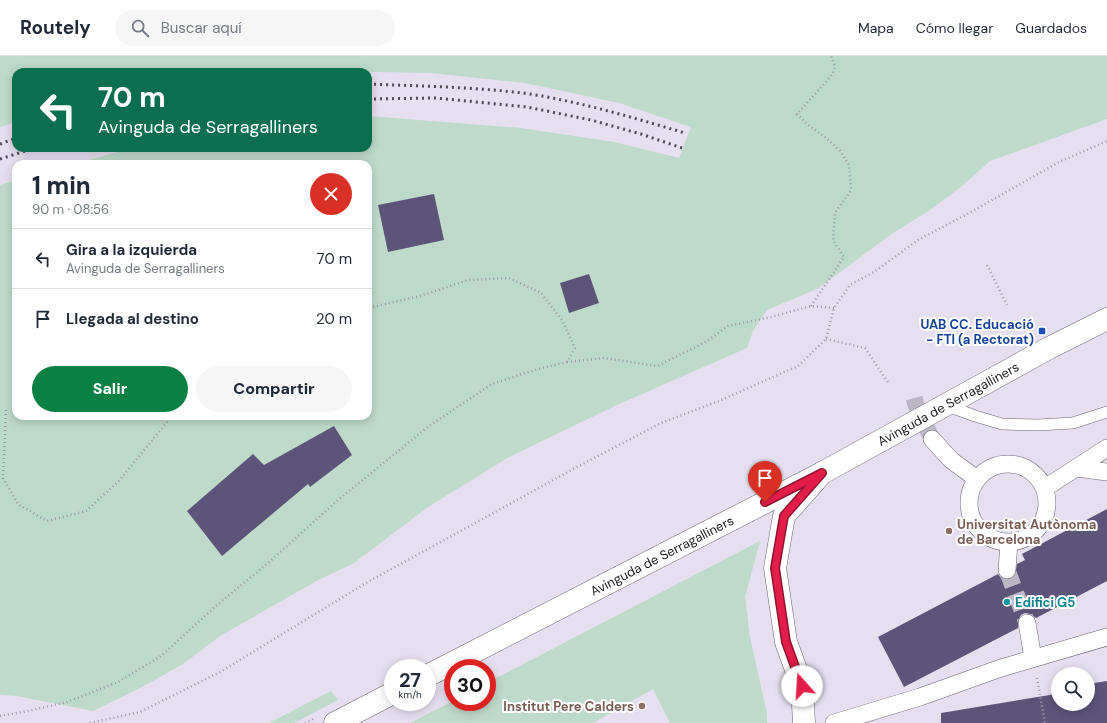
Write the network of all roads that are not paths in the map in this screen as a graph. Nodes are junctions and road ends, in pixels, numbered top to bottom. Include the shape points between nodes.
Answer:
1 (1107, 319) edge
2 (944, 405) junction
3 (1107, 412) edge
4 (932, 439) tunnel mouth
5 (1107, 448) edge
6 (1077, 468) junction
7 (1107, 472) edge
8 (822, 473) junction
9 (976, 479) junction
10 (1044, 488) junction
11 (1009, 542) junction
12 (1007, 570) tunnel mouth
13 (1028, 623) tunnel mouth
14 (1107, 637) edge
15 (1033, 658) junction
16 (436, 671) edge
17 (384, 698) edge
18 (335, 723) edge
19 (804, 723) edge
20 (834, 723) edge

1 - 2 street, Avinguda de Serragalliners
2 - 3 lane via 1002,424 1073,423
2 - 8 street, Avinguda de Serragalliners
4 - 9 street, Avinguda de Serragalliners via 950,460
5 - 6 street
6 - 7 street
6 - 10 street
8 - 16 street, Avinguda de Serragalliners
8 - 19 street via 784,516 775,568 786,642 802,686
9 - 10 street via 995,465 1008,463 1030,470 1039,478
9 - 11 street via 971,490 970,515 985,535 996,541
10 - 11 street via 1048,500 1041,524 1032,534 1021,540
11 - 12 street
13 - 15 street
14 - 15 street
15 - 20 street
17 - 18 street

